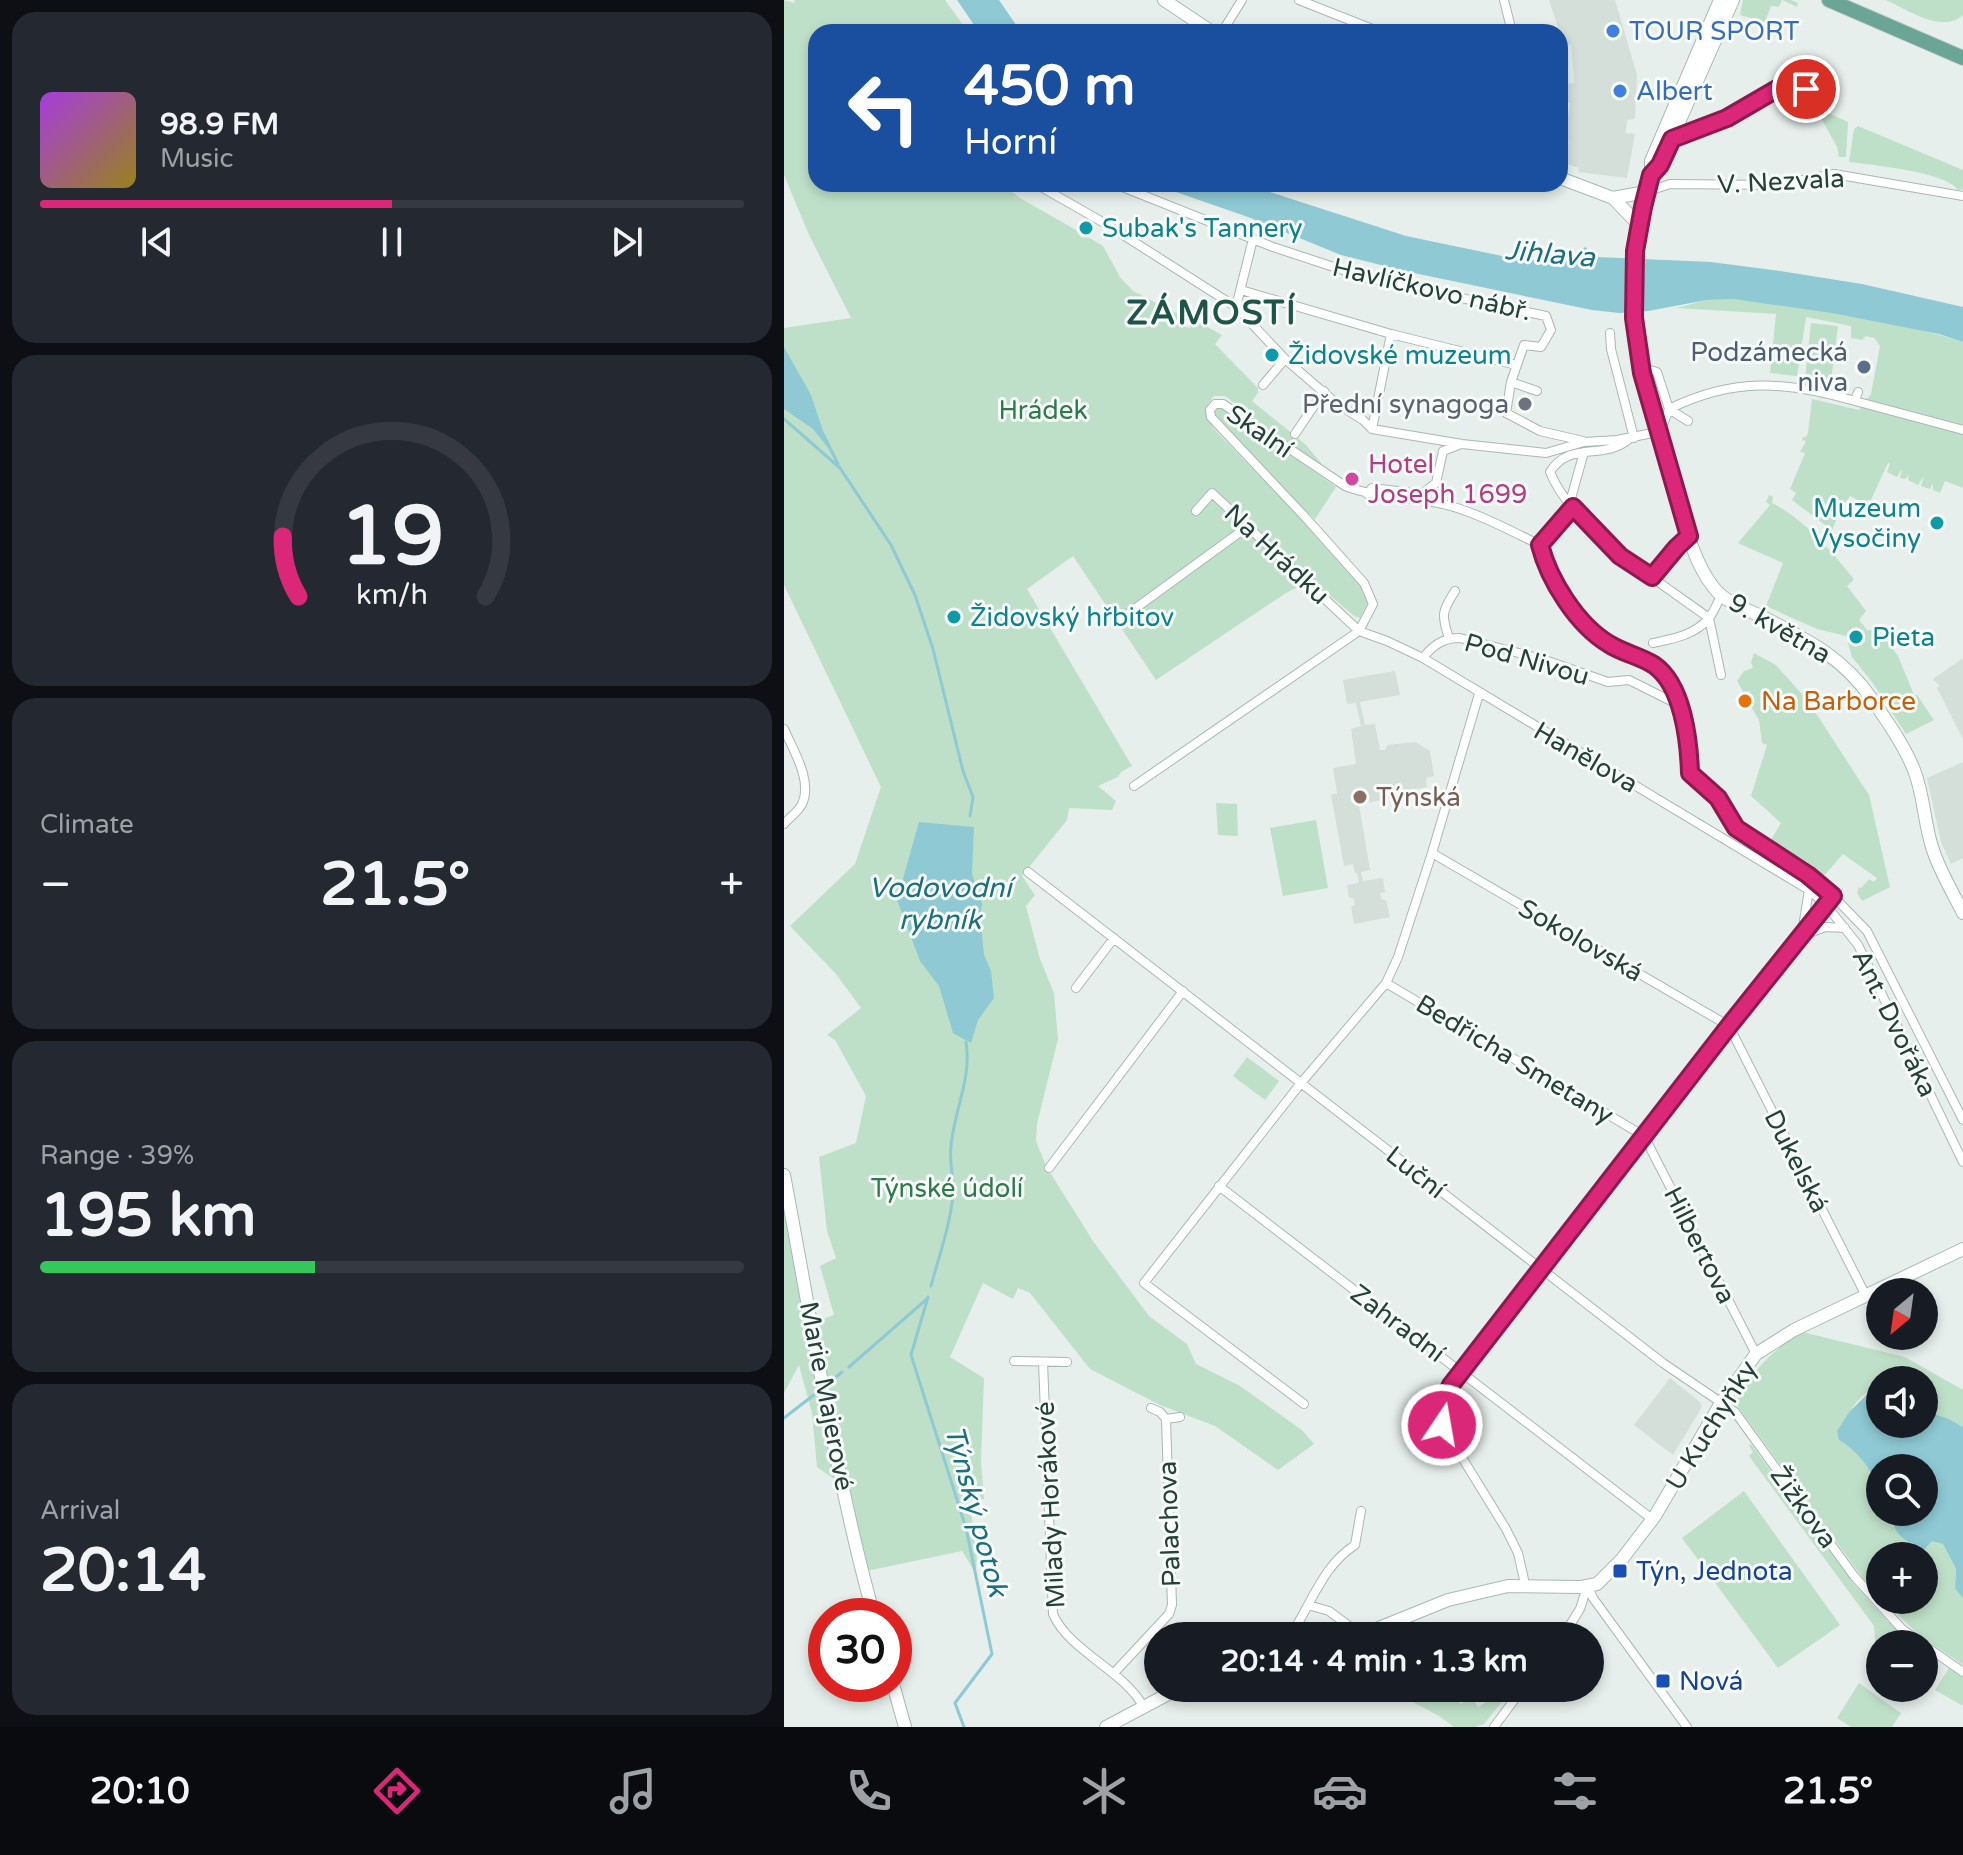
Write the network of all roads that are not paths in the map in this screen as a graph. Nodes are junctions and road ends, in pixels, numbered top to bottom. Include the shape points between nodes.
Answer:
1 (1164, 0) edge
2 (1242, 0) edge
3 (1299, 0) edge
4 (1504, 0) edge
5 (1720, 0) edge
6 (1733, 0) edge
7 (1829, 0) edge
8 (1200, 24) edge
9 (1227, 24) edge
10 (1360, 24) edge
11 (1510, 24) edge
12 (1963, 58) edge
13 (1806, 89) dead end
14 (1672, 139) junction
15 (1651, 175) junction
16 (1568, 181) edge
17 (1050, 192) edge
18 (1135, 192) edge
19 (1646, 192) junction
20 (1963, 196) edge
21 (1613, 198) junction
22 (1639, 225) junction
23 (1253, 239) junction
24 (1241, 290) junction
25 (1236, 307) junction
26 (1610, 333) dead end
27 (1391, 334) junction
28 (1285, 359) junction
29 (1516, 365) junction
30 (1640, 367) junction
31 (1511, 382) junction
32 (1263, 385) dead end
33 (1324, 391) junction
34 (1537, 391) dead end
35 (1669, 409) junction
36 (1660, 426) junction
37 (1372, 429) junction
38 (1963, 430) edge
39 (1295, 434) dead end
40 (1631, 438) junction
41 (1584, 442) junction
42 (1462, 444) junction
43 (1584, 452) junction
44 (1367, 494) junction
45 (1571, 505) junction
46 (1196, 511) dead end
47 (1247, 527) junction
48 (1689, 536) junction
49 (1540, 545) junction
50 (1652, 577) junction
51 (1455, 591) dead end
52 (1722, 595) junction
53 (1709, 618) junction
54 (1118, 621) dead end
55 (1359, 631) junction
56 (1449, 638) junction
57 (1653, 643) dead end
58 (1423, 658) junction
59 (1721, 675) dead end
60 (1479, 694) junction
61 (1680, 706) junction
62 (784, 729) edge
63 (1134, 786) dead end
64 (784, 824) edge
65 (1432, 853) junction
66 (1028, 872) dead end
67 (1809, 890) junction
68 (1833, 896) junction
69 (1826, 905) junction
70 (1963, 913) edge
71 (1845, 928) junction
72 (1801, 936) junction
73 (1114, 938) junction
74 (1386, 983) junction
75 (1076, 988) dead end
76 (1183, 991) junction
77 (1729, 1026) junction
78 (1301, 1083) junction
79 (1963, 1120) edge
80 (1644, 1136) junction
81 (1963, 1162) edge
82 (1049, 1168) dead end
83 (784, 1175) edge
84 (1219, 1186) junction
85 (1963, 1249) edge
86 (1542, 1268) junction
87 (1903, 1278) edge
88 (1866, 1296) joint
89 (1756, 1354) junction
90 (1014, 1361) dead end
91 (1043, 1362) junction
92 (1067, 1362) dead end
93 (1462, 1371) junction
94 (1721, 1403) junction
95 (1304, 1404) dead end
96 (1151, 1408) dead end
97 (1180, 1417) dead end
98 (1166, 1419) junction
99 (1361, 1511) dead end
100 (1652, 1519) junction
101 (1525, 1584) junction
102 (1588, 1587) junction
103 (869, 1598) edge
104 (1308, 1605) junction
105 (1299, 1622) edge
106 (1343, 1622) edge
107 (1393, 1622) edge
108 (1572, 1622) edge
109 (1903, 1630) edge
110 (1938, 1654) edge
111 (1963, 1672) edge
112 (1114, 1673) junction
113 (898, 1702) edge
114 (1151, 1702) edge
115 (1513, 1702) edge
116 (1143, 1706) junction
117 (905, 1727) edge
118 (1106, 1727) edge
119 (1494, 1727) edge
120 (1687, 1727) edge

1 - 8 street
2 - 9 street
3 - 10 street
4 - 11 street
5 - 15 street via 1651,161
6 - 14 street
7 - 12 main road
13 - 14 street via 1777,89 1727,118
14 - 15 street
15 - 19 street
16 - 21 street
17 - 25 street
18 - 23 street, Havlíčkovo nábř.
19 - 20 street, V. Nezvala via 1670,184 1777,185 1834,174
19 - 21 street
19 - 22 street
21 - 22 street
22 - 30 street, 9. května via 1633,294
23 - 24 street
23 - 29 street, Havlíčkovo nábř. via 1367,278 1546,316 1551,330 1541,347 1524,345
24 - 25 street
24 - 27 street
25 - 28 street
26 - 40 street
27 - 29 street
27 - 37 street
28 - 32 street
28 - 33 street
29 - 31 street
30 - 35 street via 1657,372
30 - 36 street, 9. května
31 - 34 street
31 - 41 street via 1506,413 1540,431
33 - 37 street
33 - 39 street
35 - 36 street
35 - 36 street via 1688,421
35 - 38 street via 1708,392 1752,384 1856,396 1896,414
36 - 40 street
36 - 48 street, 9. května
37 - 42 street
40 - 41 street
40 - 43 street via 1618,447
41 - 42 street via 1546,453
42 - 44 street, Skalní via 1443,451 1436,483 1422,494 1372,488
43 - 45 street
43 - 45 street via 1557,460 1550,472
44 - 49 street via 1447,505
44 - 55 street, Skalní via 1345,486 1223,404 1210,410 1239,450 1364,583 1373,604
45 - 49 street
45 - 50 street via 1620,556
46 - 47 street, Na Hrádku via 1212,493
47 - 54 street
47 - 55 street, Na Hrádku
48 - 50 street
48 - 52 street, 9. května
49 - 61 street, Ant. Dvořáka via 1559,591 1587,626 1605,642 1655,665
50 - 53 street
51 - 56 street via 1443,609
52 - 53 street
52 - 70 street, 9. května via 1832,655 1857,678 1914,771 1931,845
53 - 57 street via 1683,637
53 - 59 street
55 - 58 street, Hanělova
55 - 63 street
56 - 58 street, Pod Nivou
56 - 61 street, Pod Nivou via 1542,659 1608,682 1629,680
58 - 60 street, Hanělova
60 - 65 street
60 - 67 street, Hanělova
61 - 68 street, Ant. Dvořáka via 1688,732 1690,773 1718,798 1736,828
62 - 64 street via 805,789 802,805
65 - 74 street
65 - 77 street, Sokolovská
66 - 73 street, Luční
67 - 69 street, Hanělova
67 - 72 street
68 - 69 street
68 - 79 street, Ant. Dvořáka via 1867,931
69 - 71 street, Ant. Dvořáka
69 - 72 street
71 - 72 street via 1825,927
71 - 81 street, Ant. Dvořáka
72 - 77 street
73 - 75 street
73 - 76 street, Luční
74 - 78 street
74 - 80 street, Bedřicha Smetany
76 - 78 street, Luční
76 - 82 street
77 - 80 street
77 - 88 street, Dukelská
78 - 84 street
78 - 86 street, Luční
80 - 86 street
80 - 89 street, Hilbertova
83 - 103 street, Marie Majerové
84 - 93 street, Zahradní
84 - 95 street via 1144,1283
85 - 87 street, U Kuchyňky
86 - 93 street
86 - 94 street, Luční
88 - 89 street, U Kuchyňky
89 - 94 street, U Kuchyňky
90 - 91 street, Milady Horákové
91 - 92 street, Milady Horákové
91 - 112 street, Milady Horákové via 1053,1614 1097,1663
93 - 100 street, Zahradní
93 - 101 street via 1441,1403 1442,1425 1506,1529
94 - 100 street, U Kuchyňky
94 - 109 street, Žižkova via 1745,1424 1854,1576
96 - 98 street
97 - 98 street
98 - 112 street, Palachova via 1172,1605
99 - 104 street via 1355,1545 1325,1573
100 - 102 street, U Kuchyňky via 1603,1579
101 - 102 street
101 - 107 street via 1448,1600
102 - 108 street
102 - 120 street
104 - 105 street
104 - 106 street
110 - 111 street, Žižkova
112 - 116 street, Milady Horákové
113 - 117 street
114 - 116 street
115 - 119 street
116 - 118 street

